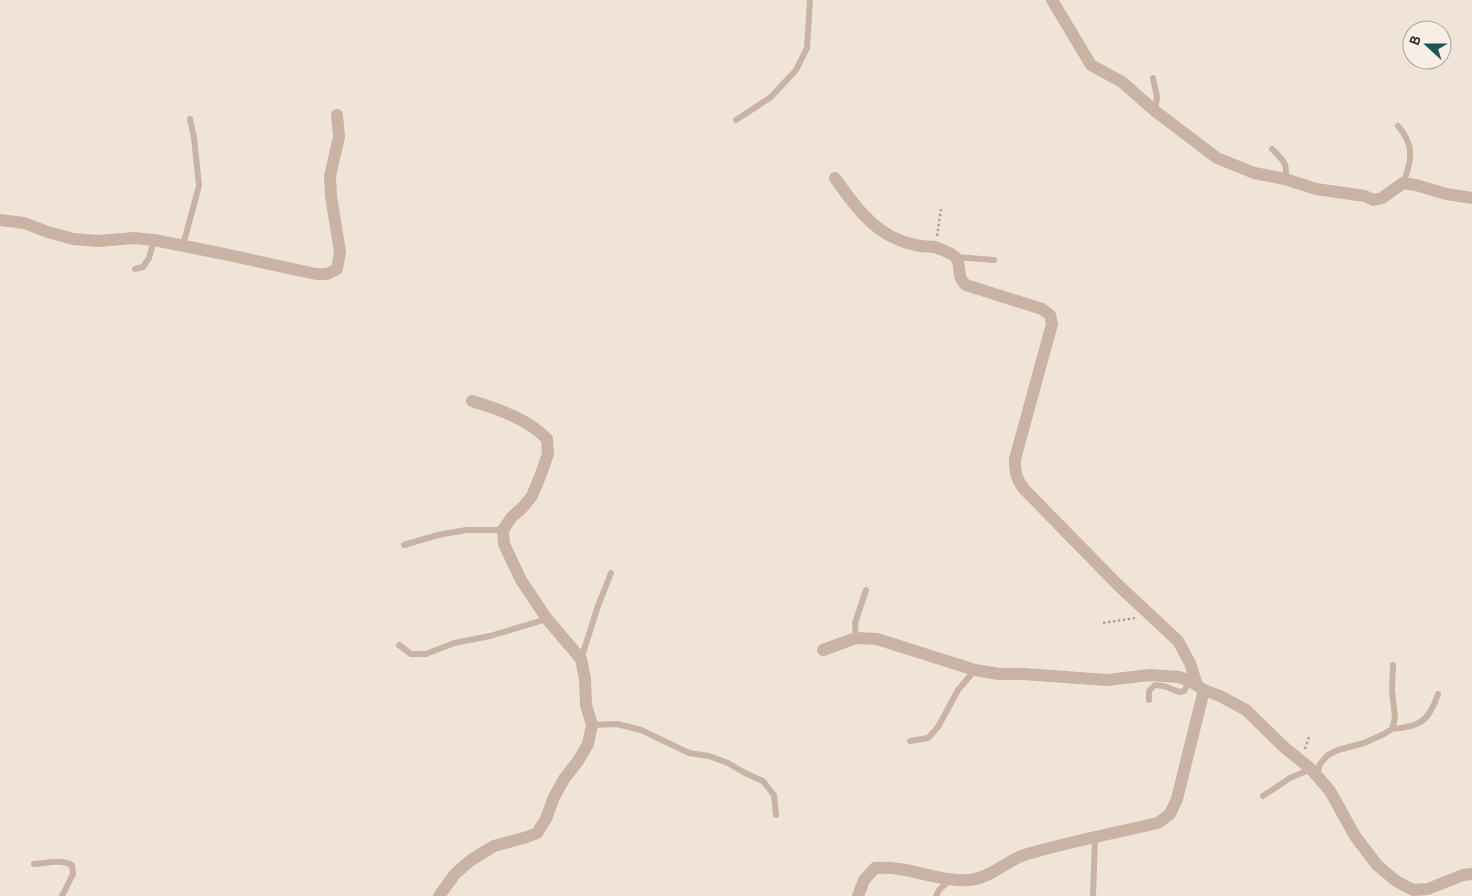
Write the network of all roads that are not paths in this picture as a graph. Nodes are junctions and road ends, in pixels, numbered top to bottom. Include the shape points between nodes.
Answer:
1 (810, 0) edge
2 (1052, 0) edge
3 (1152, 78) dead end
4 (1155, 111) junction
5 (337, 115) dead end
6 (190, 119) dead end
7 (736, 120) dead end
8 (1398, 126) dead end
9 (1272, 149) dead end
10 (835, 178) dead end
11 (1285, 179) junction
12 (1403, 183) junction
13 (1472, 198) edge
14 (0, 220) edge
15 (154, 240) junction
16 (183, 245) junction
17 (955, 256) junction
18 (994, 260) dead end
19 (135, 269) dead end
20 (472, 401) dead end
21 (503, 530) junction
22 (404, 545) dead end
23 (611, 573) dead end
24 (866, 590) dead end
25 (547, 618) junction
26 (856, 638) junction
27 (400, 645) dead end
28 (822, 650) dead end
29 (581, 659) junction
30 (1393, 665) dead end
31 (975, 670) junction
32 (1197, 685) junction
33 (1438, 694) dead end
34 (1149, 700) dead end
35 (592, 725) junction
36 (1392, 729) junction
37 (910, 741) dead end
38 (1313, 772) junction
39 (1263, 796) dead end
40 (776, 815) dead end
41 (1095, 838) junction
42 (34, 864) dead end
43 (1472, 874) edge
44 (950, 880) junction
45 (62, 896) edge
46 (439, 896) edge
47 (858, 896) edge
48 (936, 896) edge
49 (1093, 896) edge

1 - 7 lane via 807,48 796,70 770,97
2 - 4 street via 1091,65 1122,82
3 - 4 lane via 1157,97
4 - 11 street via 1217,158 1254,174
5 - 16 street via 339,137 330,176 340,252 337,269 327,274 316,274
6 - 16 lane via 199,186
8 - 12 lane via 1410,145 1411,157
9 - 11 lane via 1284,162
10 - 17 street via 872,224 884,233
11 - 12 street via 1316,189 1373,200 1382,198
12 - 13 street
14 - 15 street via 24,223 72,239
15 - 16 street
15 - 19 lane via 149,258 143,267
17 - 18 lane
17 - 32 street via 961,281 966,285 1042,309 1050,315 1052,324 1015,459 1018,481 1098,565 1178,641
20 - 21 street via 538,429 547,439 548,454 532,496
21 - 22 lane via 466,530
21 - 25 street via 504,544 521,580
23 - 29 lane
24 - 26 lane via 855,622
25 - 27 lane via 490,636 454,642 426,654 411,654
25 - 29 street
26 - 28 street
26 - 31 street via 877,638
29 - 35 street via 586,705
30 - 36 lane via 1395,718
31 - 32 street via 1107,680 1150,675 1179,677
31 - 37 lane via 958,690 938,727 928,738
32 - 34 lane via 1179,692 1154,685 1149,691
32 - 38 street via 1246,710
32 - 41 street via 1177,799 1170,814 1158,823
33 - 36 lane via 1427,718
35 - 40 lane via 616,724 641,730 689,753 709,756 763,781 774,795
35 - 46 street via 588,744 564,779 537,833 494,846 471,860 455,874
36 - 38 lane via 1328,755
38 - 39 lane via 1290,778
38 - 43 street via 1330,791 1377,865 1396,881 1413,890 1428,889
41 - 44 street via 1022,856 996,871 971,880
41 - 49 lane
42 - 45 lane via 65,862 72,865 74,874
44 - 47 street via 888,866 875,868 864,880
44 - 48 lane

